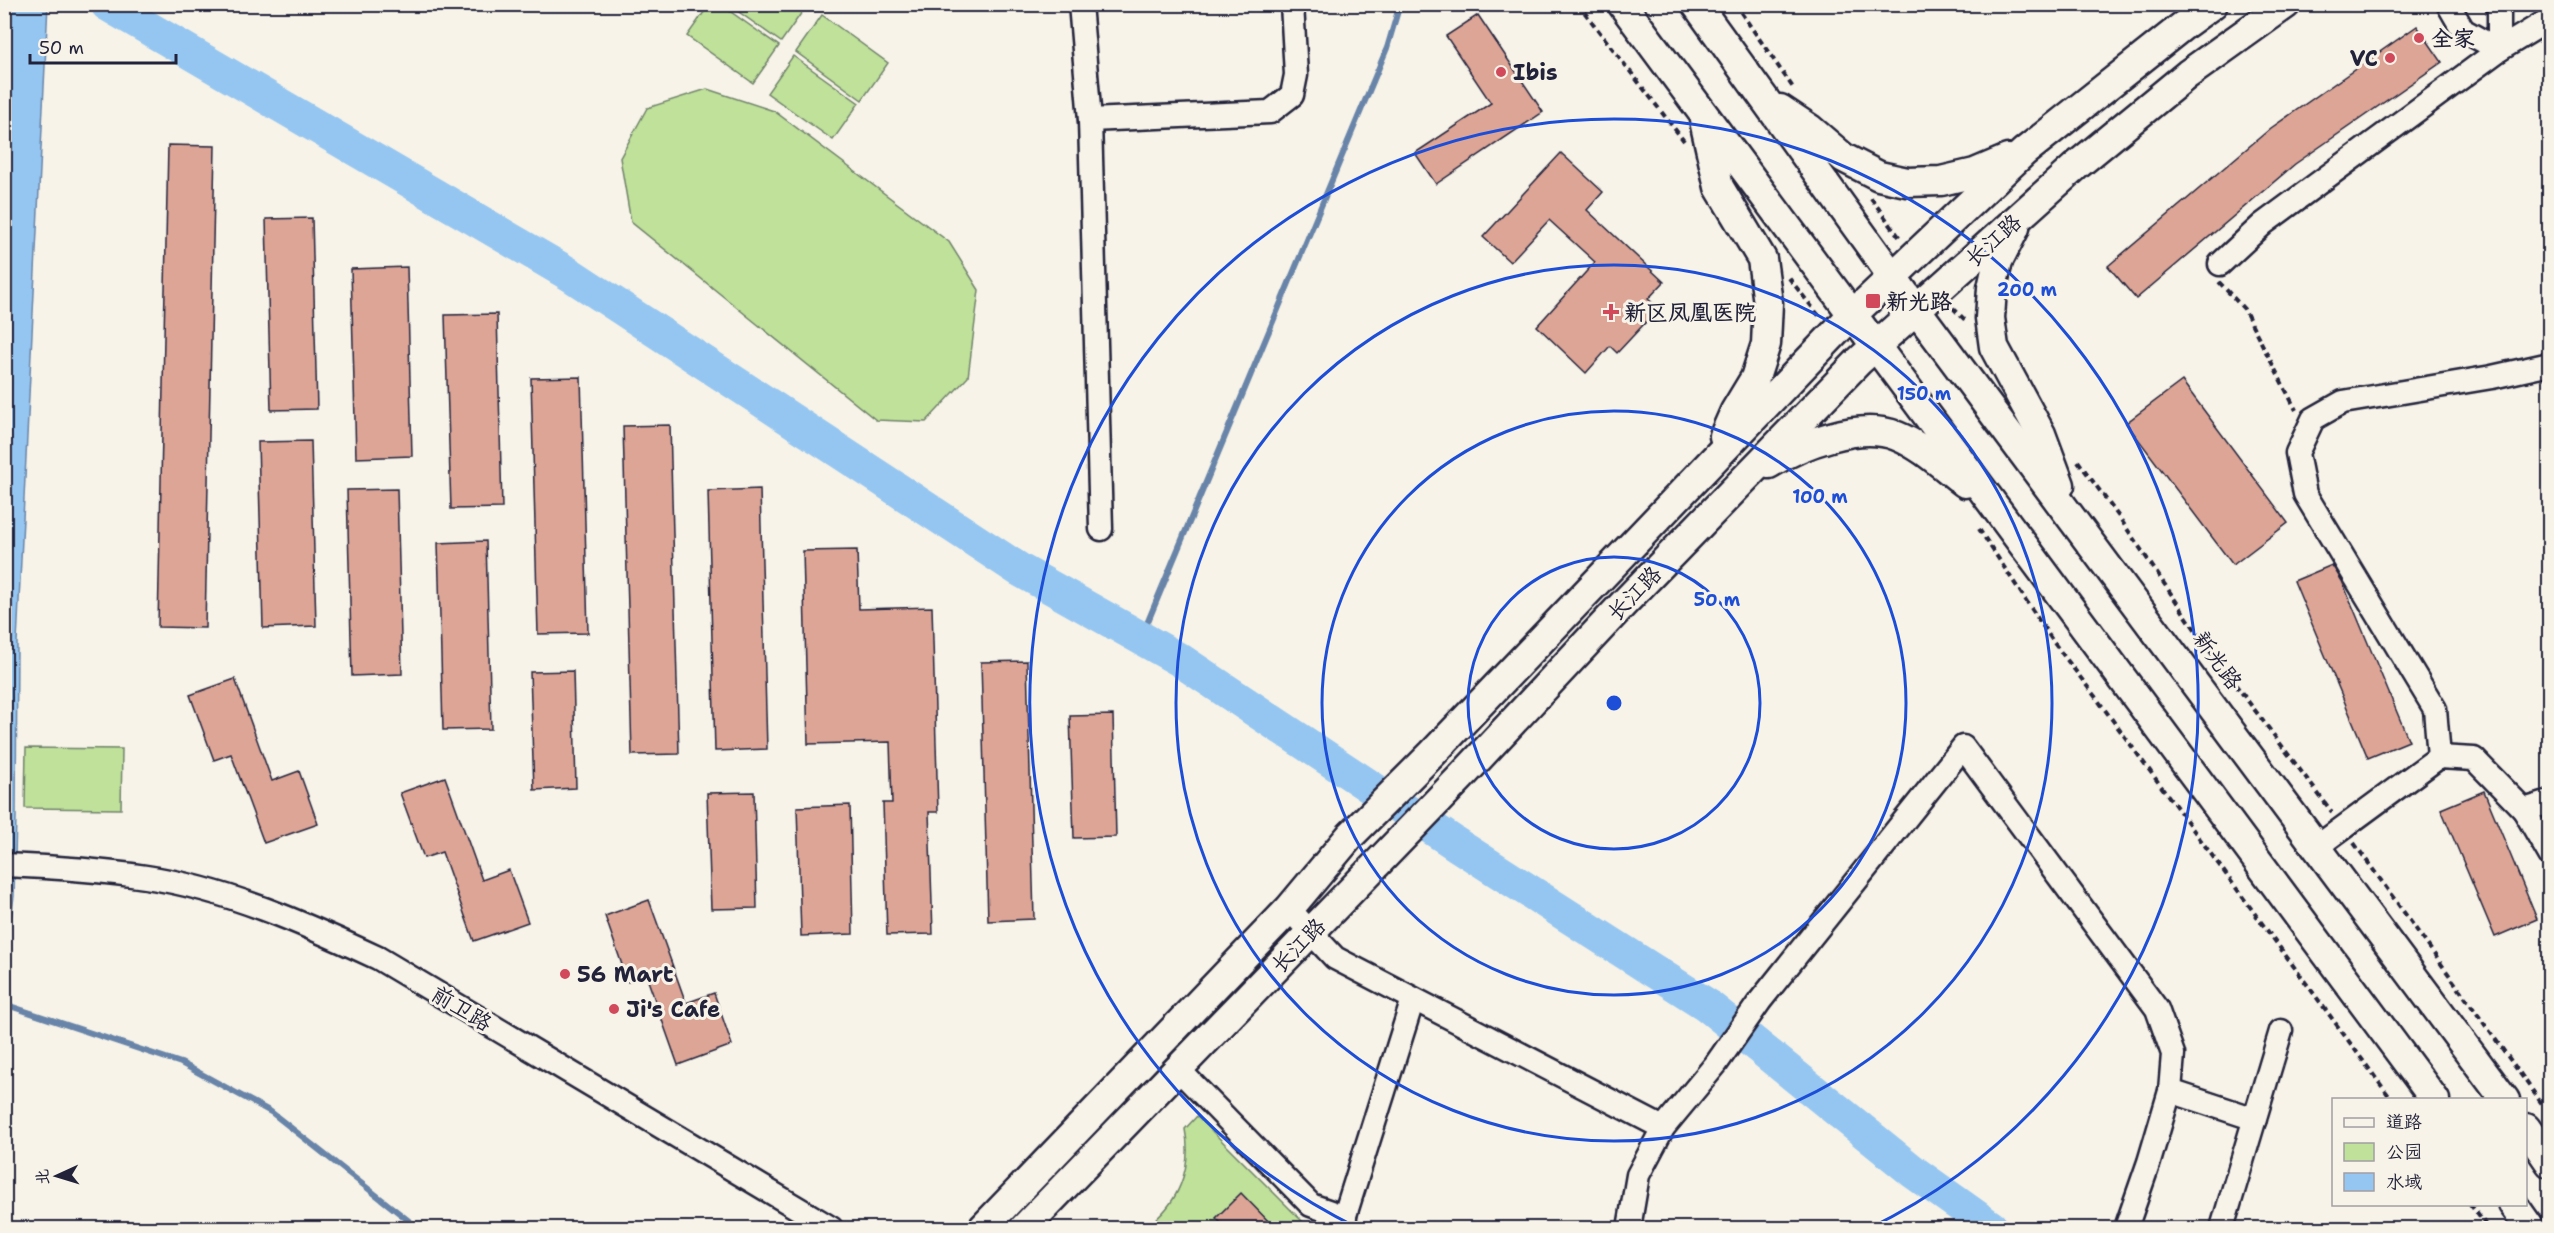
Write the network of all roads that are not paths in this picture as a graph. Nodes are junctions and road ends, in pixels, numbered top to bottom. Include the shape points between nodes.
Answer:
1 (1080, 4) edge
2 (1292, 4) edge
3 (1622, 4) edge
4 (1696, 4) edge
5 (2213, 4) edge
6 (2286, 4) edge
7 (2448, 4) edge
8 (2497, 4) edge
9 (2550, 19) edge
10 (2499, 50) junction
11 (1765, 99) junction
12 (1703, 114) junction
13 (1090, 120) junction
14 (2024, 153) junction
15 (2021, 215) junction
16 (2220, 264) road end
17 (1892, 276) junction
18 (1925, 300) junction
19 (1843, 324) junction
20 (1874, 346) junction
21 (2550, 364) edge
22 (1714, 459) junction
23 (1742, 481) junction
24 (1989, 500) junction
25 (2073, 518) junction
26 (1101, 529) dead end
27 (2439, 757) junction
28 (2550, 802) edge
29 (2524, 810) junction
30 (2318, 846) junction
31 (2550, 855) edge
32 (4, 865) edge
33 (1289, 909) junction
34 (1311, 932) junction
35 (1413, 999) junction
36 (2281, 1031) dead end
37 (1179, 1070) junction
38 (2170, 1091) junction
39 (2434, 1098) edge
40 (2504, 1098) edge
41 (2255, 1119) junction
42 (1662, 1128) junction
43 (2527, 1129) edge
44 (2550, 1162) edge
45 (2514, 1206) edge
46 (1343, 1223) edge
47 (831, 1228) edge
48 (983, 1228) edge
49 (1024, 1228) edge
50 (1629, 1228) edge
51 (2126, 1228) edge
52 (2222, 1228) edge
53 (2530, 1228) edge

1 - 13 street
2 - 13 street via 1296,75 1292,95 1270,112
3 - 12 main road
4 - 11 main road, 新光路
5 - 14 main road, 长江路
6 - 15 main road, 长江路 via 2188,74
7 - 10 street via 2463,30
8 - 10 street
9 - 10 street
10 - 16 street via 2263,224
11 - 14 main road via 1844,158 1880,176 1907,182 1941,181
11 - 17 main road, 新光路
12 - 19 main road
12 - 22 main road via 1719,187 1762,259 1768,303 1766,344 1755,378
13 - 26 street
14 - 17 main road, 长江路
15 - 18 main road, 长江路
15 - 25 main road via 1998,261 1992,288 1990,318 1994,347 2041,434
17 - 18 main road, 新光路
17 - 19 main road, 长江路
18 - 20 main road, 长江路
18 - 25 main road, 新光路
19 - 20 main road
19 - 22 main road, 长江路
20 - 23 main road, 长江路
20 - 24 main road
21 - 27 street via 2343,402 2313,419 2296,453 2305,494 2435,709
22 - 33 main road, 长江路 via 1350,836
23 - 24 main road via 1775,460 1833,435 1875,432 1895,435 1919,448
23 - 34 main road, 长江路
24 - 39 main road
25 - 30 main road, 新光路
27 - 29 street via 2474,759
27 - 30 street
28 - 29 street
29 - 31 street
30 - 40 main road, 新光路
32 - 47 street, 前卫路 via 148,877 225,896 306,924 378,958
33 - 34 street
33 - 48 main road, 长江路
34 - 35 street via 1335,958
34 - 37 main road, 长江路
35 - 42 street
35 - 46 street
36 - 41 street
37 - 46 street via 1311,1205
37 - 49 main road, 长江路
38 - 41 street
38 - 42 street via 2174,1054 2157,1009 1963,747
38 - 51 street
41 - 52 street
42 - 50 street via 1638,1174
43 - 44 main road
45 - 53 main road

